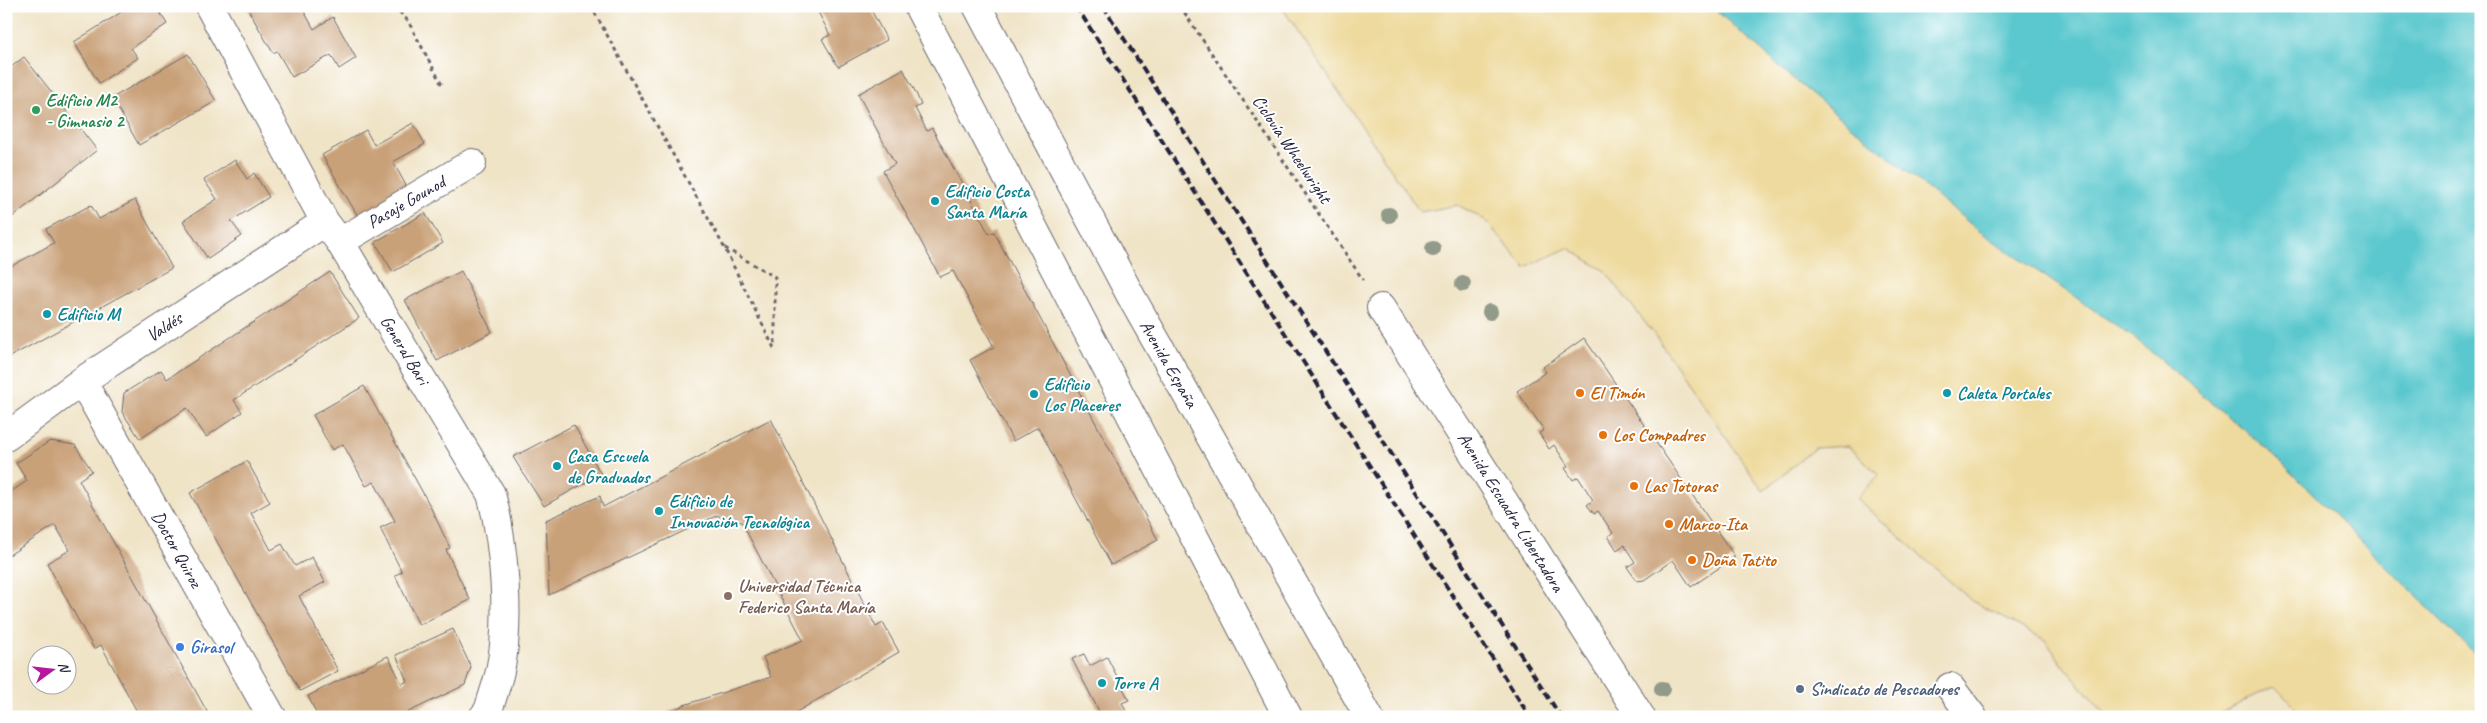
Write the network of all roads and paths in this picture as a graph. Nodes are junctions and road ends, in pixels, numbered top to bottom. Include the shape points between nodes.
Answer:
1 (209, 6) edge
2 (394, 6) edge
3 (591, 6) edge
4 (918, 6) edge
5 (977, 6) edge
6 (1180, 6) edge
7 (442, 84) dead end
8 (472, 163) dead end
9 (333, 232) junction
10 (724, 248) junction
11 (1381, 308) joint
12 (82, 381) junction
13 (6, 437) edge
14 (1950, 688) dead end
15 (272, 717) edge
16 (483, 717) edge
17 (1288, 717) edge
18 (1369, 717) edge
19 (1641, 717) edge
20 (1973, 717) edge

1 - 9 street, General Bari
2 - 7 path via 408,21
3 - 10 path
4 - 17 street
5 - 18 street, Avenida España via 1133,300
6 - 11 path, Ciclovía Wheelwright
8 - 9 street, Pasaje Gounod
9 - 12 street, Valdés
9 - 16 street, General Bari via 491,494 500,526 506,619 500,670 488,711
10 - 10 path via 775,277 775,350 771,342
11 - 19 street, Avenida Escuadra Libertadora
12 - 13 street, Valdés
12 - 15 street, Doctor Quiroz
14 - 20 street

